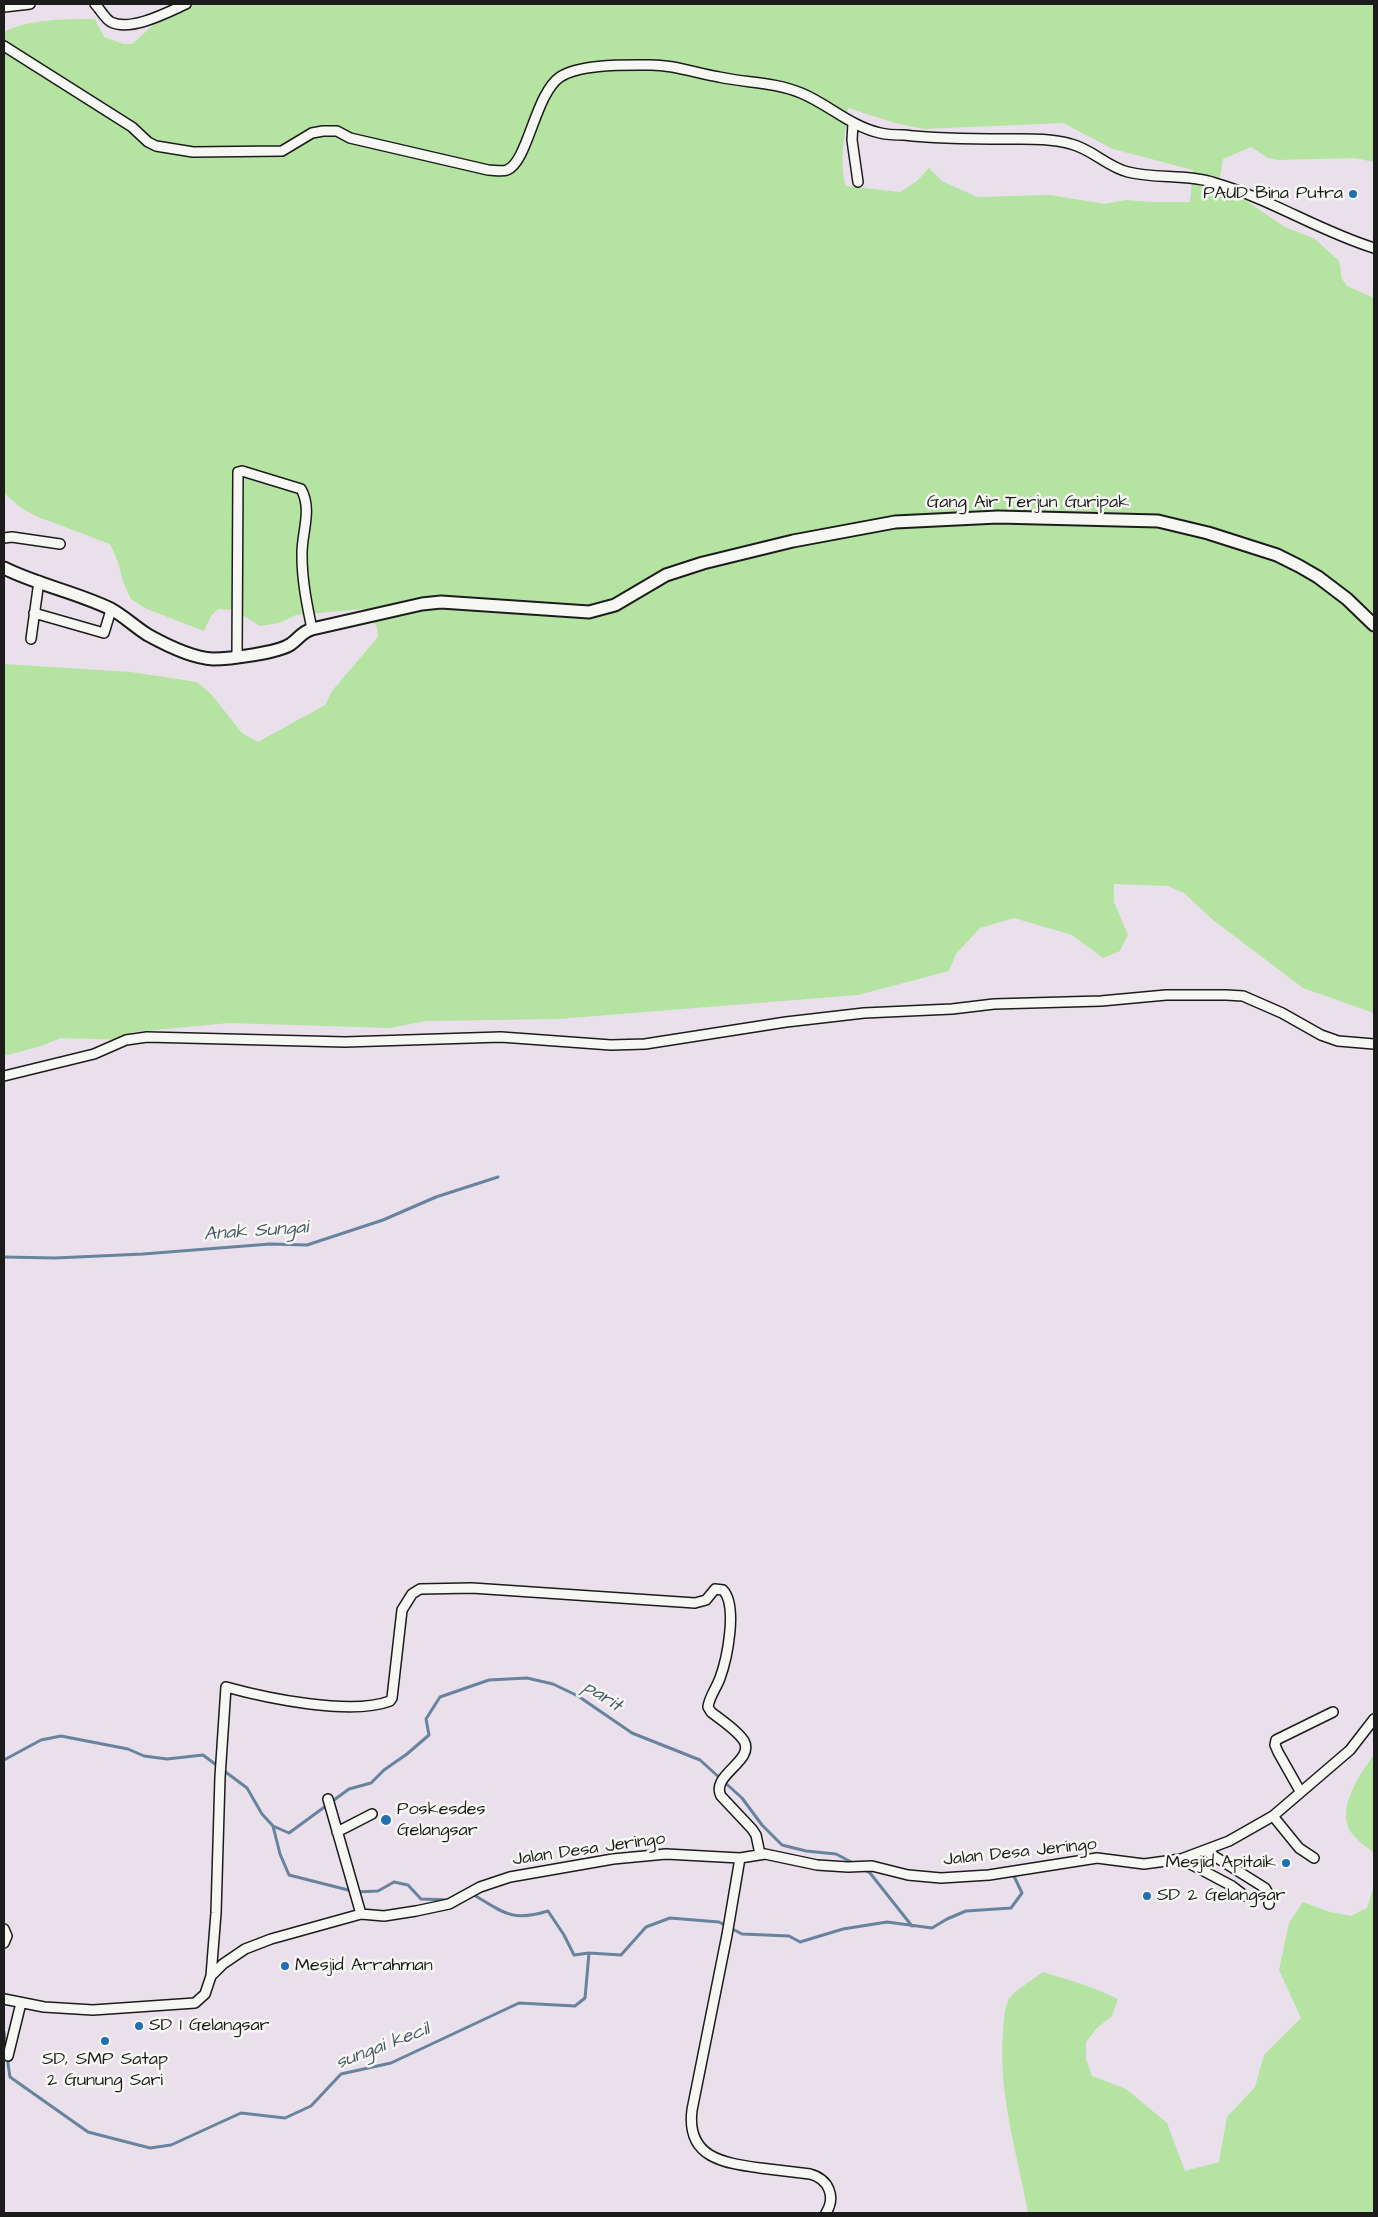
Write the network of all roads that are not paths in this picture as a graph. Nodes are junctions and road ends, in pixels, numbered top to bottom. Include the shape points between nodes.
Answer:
1 (30, 4) edge
2 (96, 4) edge
3 (186, 4) edge
4 (4, 7) edge
5 (4, 46) edge
6 (853, 123) junction
7 (858, 182) dead end
8 (1374, 248) edge
9 (4, 538) edge
10 (60, 544) dead end
11 (4, 568) edge
12 (39, 581) junction
13 (111, 610) junction
14 (34, 613) junction
15 (1374, 625) edge
16 (312, 629) junction
17 (31, 640) dead end
18 (236, 656) junction
19 (1374, 1044) edge
20 (4, 1076) edge
21 (1333, 1712) dead end
22 (1374, 1719) edge
23 (1300, 1791) junction
24 (328, 1799) dead end
25 (372, 1814) dead end
26 (1272, 1816) junction
27 (337, 1832) junction
28 (1203, 1852) junction
29 (760, 1854) junction
30 (740, 1858) junction
31 (1185, 1858) junction
32 (1314, 1858) dead end
33 (1245, 1896) dead end
34 (1269, 1904) dead end
35 (361, 1914) junction
36 (4, 1929) edge
37 (4, 1943) edge
38 (211, 1976) junction
39 (5, 1999) edge
40 (21, 2003) junction
41 (8, 2056) dead end
42 (826, 2213) edge

1 - 4 street
2 - 3 street via 109,21 118,24 150,19
5 - 6 street via 132,127 156,146 193,152 282,151 323,130 488,170 505,170 510,169 524,148 540,104 558,78 595,68 649,65 784,88 801,93
6 - 7 street
6 - 8 street via 883,134 927,138 1032,139 1072,144 1125,171 1218,184 1267,201
9 - 10 street
11 - 12 street
12 - 13 street
12 - 14 street
13 - 14 street via 104,633
13 - 18 street via 148,635 201,657
14 - 17 street
15 - 16 street, Gang Air Terjun Guripak via 1318,576 1277,556 1208,533 1158,521 998,517 895,522 794,541 666,575 615,605 589,612 441,602
16 - 18 street via 276,650
16 - 18 street via 302,557 307,516 305,496 301,489 238,472
19 - 20 street via 1338,1041 1321,1035 1244,996 1166,995 848,1014 645,1044 502,1037 345,1042 147,1036 126,1040 94,1054
21 - 23 street via 1276,1740 1275,1746
22 - 23 street, Jalan Desa Jeringo via 1350,1750
23 - 26 street, Jalan Desa Jeringo
24 - 27 street
25 - 27 street
26 - 28 street, Jalan Desa Jeringo via 1238,1837
26 - 32 street via 1299,1848
27 - 35 street
28 - 31 street, Jalan Desa Jeringo
28 - 34 street via 1265,1888
29 - 30 street, Jalan Desa Jeringo
29 - 31 street, Jalan Desa Jeringo via 817,1865 872,1866 930,1878 989,1875 1097,1858 1144,1864
29 - 38 street via 752,1829 720,1794 722,1780 746,1748 708,1706 724,1667 728,1644 729,1607 723,1590 715,1590 706,1600 694,1603 455,1587 420,1589 412,1594 402,1610 390,1701 334,1706 262,1696 226,1687
30 - 35 street, Jalan Desa Jeringo via 672,1854 613,1859 510,1878 480,1887 449,1904 393,1916
30 - 42 street via 728,1935 692,2110 693,2131 703,2150 720,2162 810,2174 822,2179 831,2196
31 - 33 street
35 - 38 street, Jalan Desa Jeringo via 253,1946 231,1958
36 - 37 street via 7,1936
38 - 40 street, Jalan Desa Jeringo via 205,1994 194,2003 93,2010
39 - 40 street, Jalan Desa Jeringo
40 - 41 street

